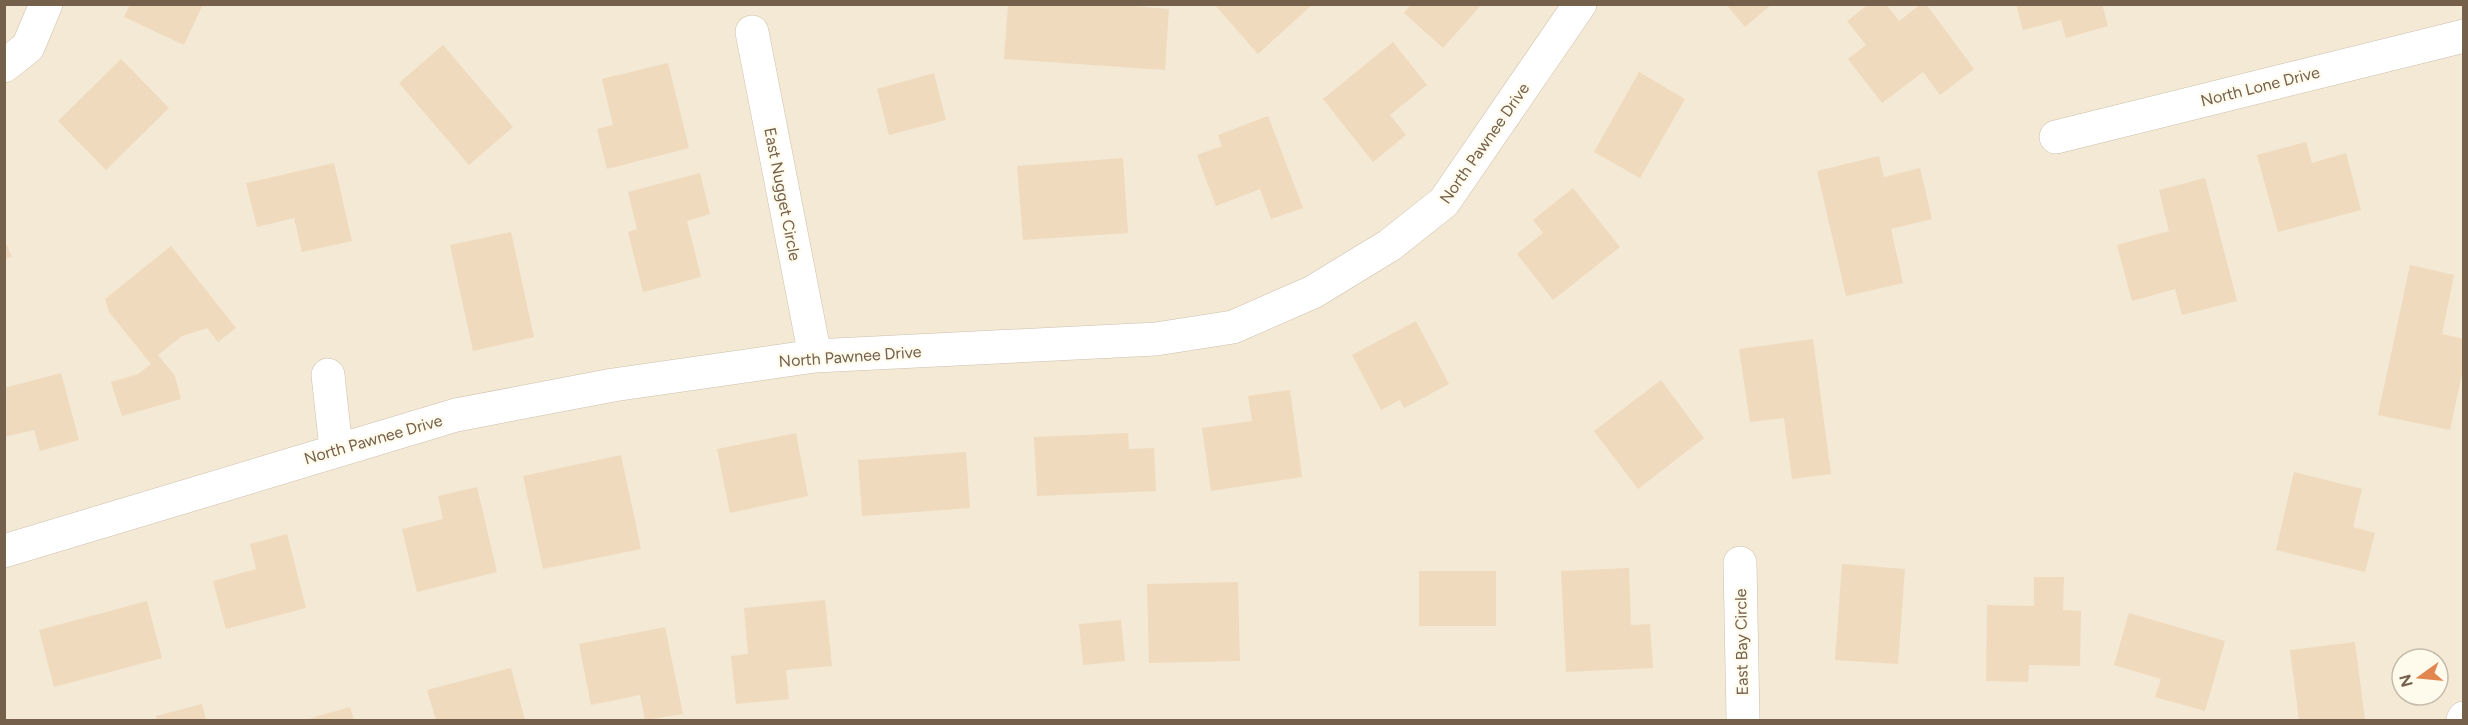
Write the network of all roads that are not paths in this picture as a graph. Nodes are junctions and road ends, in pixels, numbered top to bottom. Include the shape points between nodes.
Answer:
1 (46, 4) edge
2 (1580, 4) edge
3 (752, 32) dead end
4 (2463, 36) edge
5 (4, 66) edge
6 (2056, 137) dead end
7 (815, 356) junction
8 (328, 375) dead end
9 (336, 449) junction
10 (4, 551) edge
11 (1740, 563) dead end
12 (1743, 720) edge

1 - 5 street via 28,47
2 - 7 street, North Pawnee Drive via 1444,202 1390,245 1313,292 1233,327 1156,339
3 - 7 street, East Nugget Circle
4 - 6 street, North Lone Drive
7 - 9 street, North Pawnee Drive via 613,384 456,415
8 - 9 street
9 - 10 street, North Pawnee Drive
11 - 12 street, East Bay Circle

